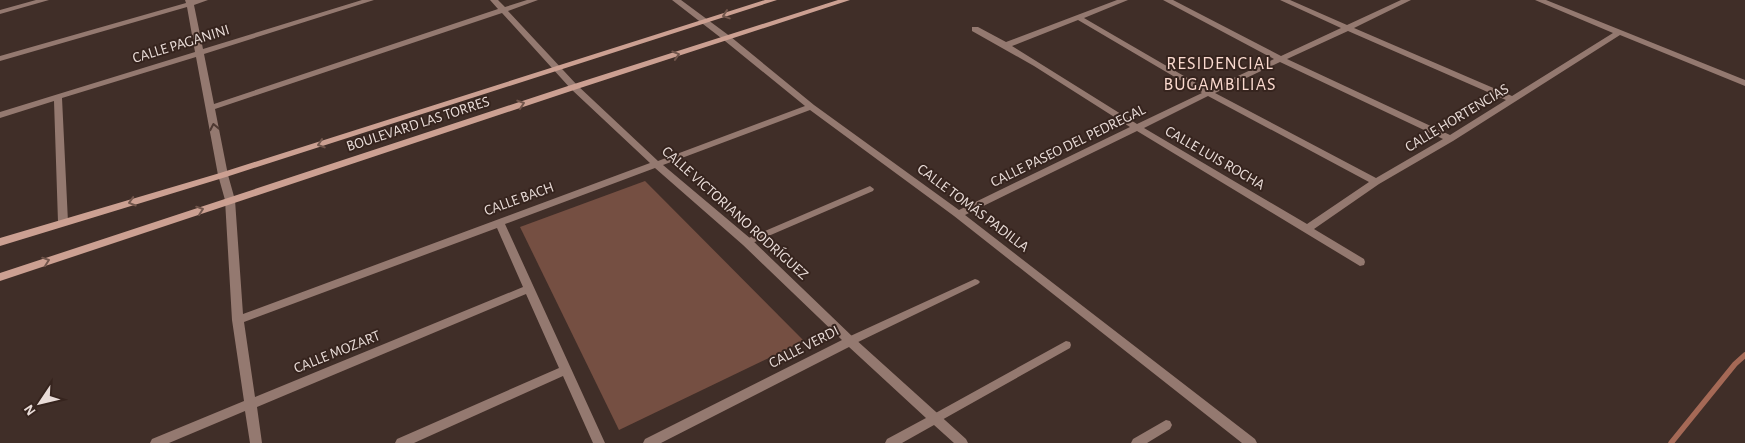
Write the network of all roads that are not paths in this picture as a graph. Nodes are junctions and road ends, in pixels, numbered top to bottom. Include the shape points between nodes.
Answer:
1 (45, 0) edge
2 (204, 0) edge
3 (370, 0) edge
4 (494, 0) edge
5 (534, 0) edge
6 (676, 0) edge
7 (773, 0) edge
8 (846, 0) edge
9 (1124, 0) edge
10 (1166, 0) edge
11 (1284, 0) edge
12 (1407, 0) edge
13 (1539, 0) edge
14 (190, 2) edge
15 (504, 10) junction
16 (0, 12) edge
17 (1079, 18) junction
18 (704, 22) junction
19 (1345, 28) junction
20 (975, 29) dead end
21 (1620, 32) junction
22 (728, 39) junction
23 (1007, 45) junction
24 (198, 53) junction
25 (0, 59) edge
26 (1280, 59) junction
27 (559, 68) junction
28 (1745, 83) edge
29 (574, 87) junction
30 (1208, 93) junction
31 (58, 97) junction
32 (1513, 100) junction
33 (811, 107) junction
34 (210, 108) junction
35 (0, 115) edge
36 (1138, 128) junction
37 (1450, 139) junction
38 (656, 164) junction
39 (223, 175) junction
40 (1376, 182) junction
41 (870, 189) dead end
42 (230, 200) junction
43 (958, 214) junction
44 (63, 222) junction
45 (499, 222) junction
46 (1308, 228) junction
47 (0, 242) edge
48 (747, 242) junction
49 (1360, 262) dead end
50 (0, 277) edge
51 (974, 282) dead end
52 (529, 289) junction
53 (238, 320) junction
54 (850, 342) junction
55 (1066, 345) dead end
56 (566, 370) junction
57 (250, 404) junction
58 (936, 418) junction
59 (1166, 426) dead end
60 (156, 443) edge
61 (256, 443) edge
62 (401, 443) edge
63 (599, 443) edge
64 (649, 443) edge
65 (892, 443) edge
66 (962, 443) edge
67 (1138, 443) edge
68 (1251, 443) edge

1 - 16 street
2 - 14 street
3 - 24 street, CALLE PAGANINI
4 - 15 street, CALLE VICTORIANO RODRÍGUEZ
5 - 15 street
6 - 18 street, CALLE TOMÁS PADILLA
7 -> 18 street, BOULEVARD LAS TORRES
8 - 22 street, BOULEVARD LAS TORRES
9 - 17 street
10 - 26 street
11 - 19 street
12 - 19 street, CALLE PASEO DEL PEDREGAL
13 - 21 street
14 - 24 street
14 - 25 street
15 - 27 street, CALLE VICTORIANO RODRÍGUEZ
15 - 34 street
17 - 23 street
17 - 30 street
18 - 22 street, CALLE TOMÁS PADILLA
18 - 27 street, BOULEVARD LAS TORRES
19 - 26 street, CALLE PASEO DEL PEDREGAL
19 - 32 street
20 - 23 street, CALLE LUIS ROCHA
21 - 28 street
21 - 32 street, CALLE HORTENCIAS
29 -> 22 street, BOULEVARD LAS TORRES
22 - 33 street, CALLE TOMÁS PADILLA
23 - 36 street, CALLE LUIS ROCHA
24 - 31 street, CALLE PAGANINI
24 - 34 street
26 - 30 street, CALLE PASEO DEL PEDREGAL
26 - 37 street
27 - 29 street, CALLE VICTORIANO RODRÍGUEZ
27 -> 39 street, BOULEVARD LAS TORRES
29 - 38 street, CALLE VICTORIANO RODRÍGUEZ
42 -> 29 street, BOULEVARD LAS TORRES
30 - 36 street, CALLE PASEO DEL PEDREGAL
30 - 40 street
31 - 35 street, CALLE PAGANINI
31 - 44 street
32 - 37 street, CALLE HORTENCIAS
33 - 38 street, CALLE BACH
33 - 43 street, CALLE TOMÁS PADILLA
39 -> 34 street
36 - 43 street, CALLE PASEO DEL PEDREGAL
36 - 46 street, CALLE LUIS ROCHA
37 - 40 street, CALLE HORTENCIAS
38 - 45 street, CALLE BACH
38 - 48 street, CALLE VICTORIANO RODRÍGUEZ
39 - 42 street
39 -> 44 street, BOULEVARD LAS TORRES
40 - 46 street, CALLE HORTENCIAS
41 - 48 lane
50 -> 42 street, BOULEVARD LAS TORRES
42 - 53 street
43 - 68 street, CALLE TOMÁS PADILLA
44 - 47 street, BOULEVARD LAS TORRES
45 - 52 street
45 - 53 street, CALLE BACH
46 - 49 street, CALLE LUIS ROCHA
48 - 54 street, CALLE VICTORIANO RODRÍGUEZ
51 - 54 lane, CALLE VERDI
52 - 56 street
52 - 57 street, CALLE MOZART
53 - 57 street
54 - 58 street, CALLE VICTORIANO RODRÍGUEZ
54 - 64 street, CALLE VERDI
55 - 58 lane
56 - 62 street
56 - 63 street
57 - 60 street, CALLE MOZART
57 - 61 street
58 - 65 street
58 - 66 street, CALLE VICTORIANO RODRÍGUEZ
59 - 67 street

